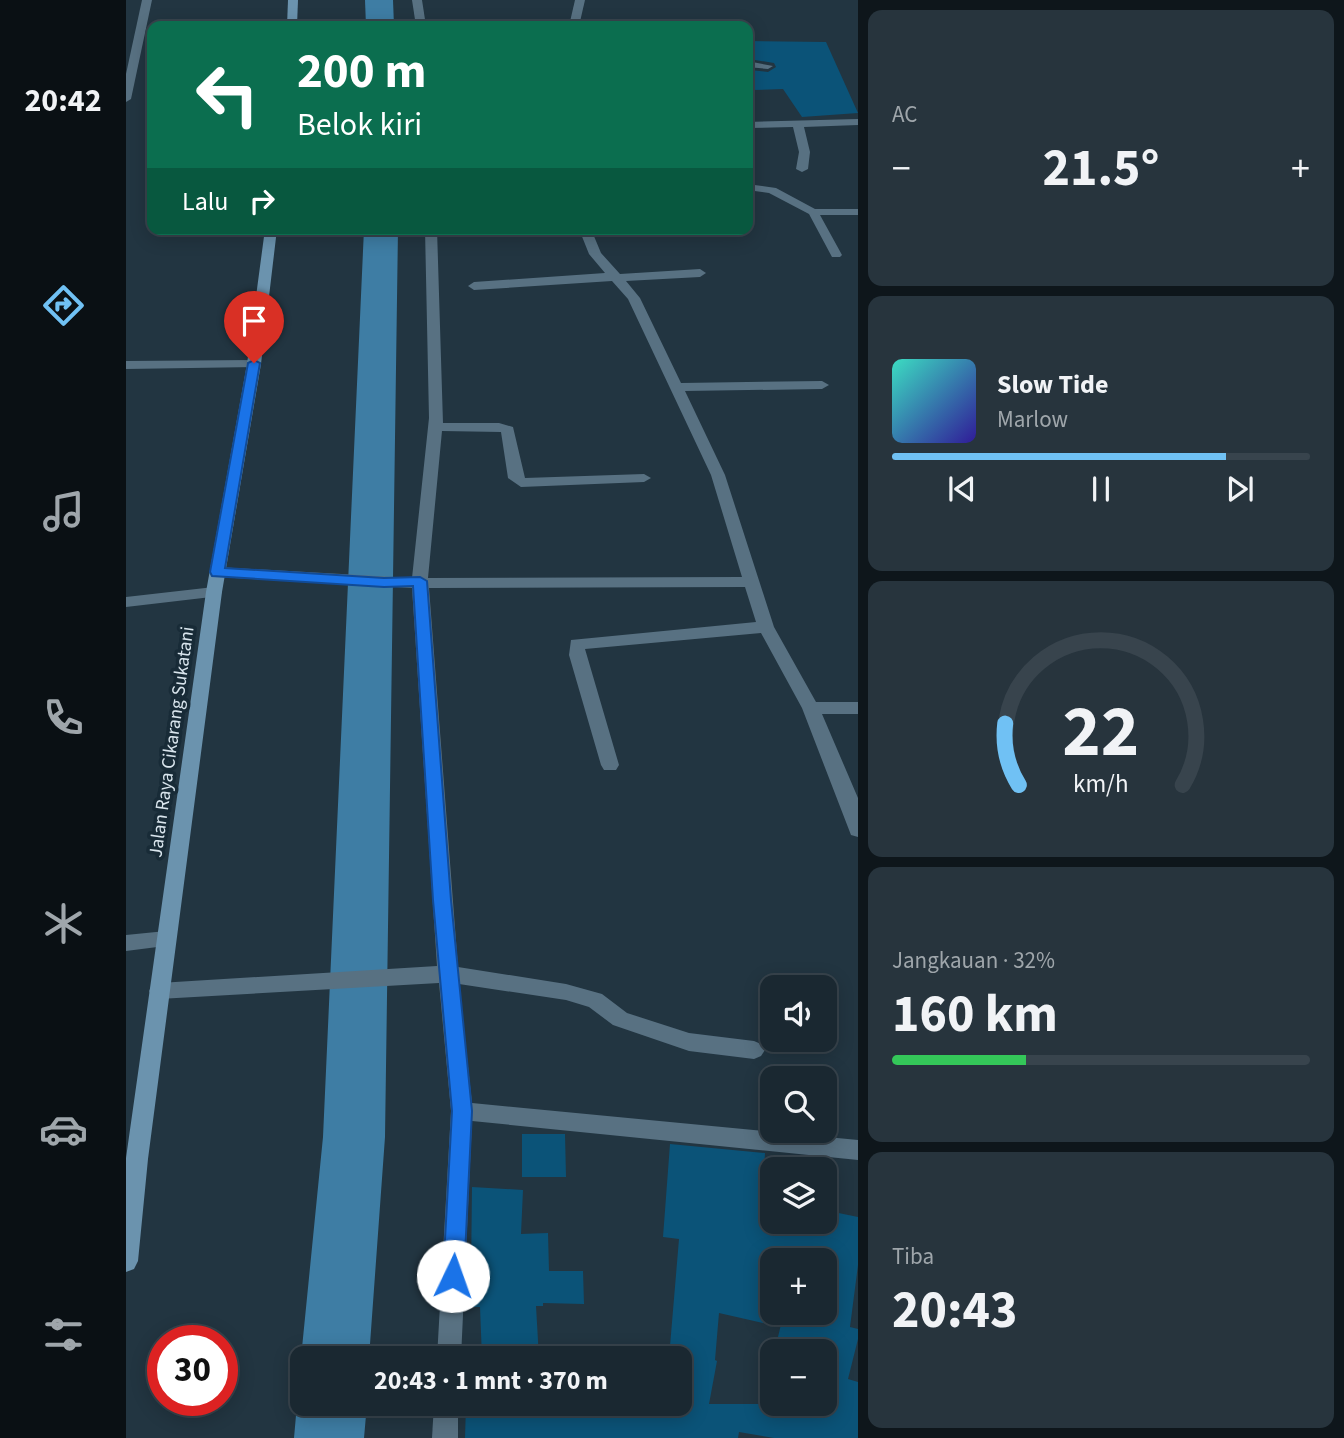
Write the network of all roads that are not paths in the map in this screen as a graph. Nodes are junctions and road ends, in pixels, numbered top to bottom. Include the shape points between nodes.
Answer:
1 (146, 0) edge
2 (293, 0) edge
3 (417, 0) edge
4 (580, 0) edge
5 (292, 21) edge
6 (420, 21) edge
7 (575, 21) edge
8 (753, 65) edge
9 (768, 66) dead end
10 (126, 99) edge
11 (858, 122) edge
12 (797, 124) junction
13 (753, 125) edge
14 (802, 169) dead end
15 (753, 188) edge
16 (813, 212) junction
17 (858, 212) edge
18 (270, 235) edge
19 (431, 235) edge
20 (587, 235) edge
21 (836, 255) dead end
22 (700, 273) dead end
23 (615, 277) junction
24 (474, 286) dead end
25 (254, 363) junction
26 (126, 365) edge
27 (822, 385) dead end
28 (677, 387) junction
29 (436, 427) junction
30 (645, 478) dead end
31 (217, 572) junction
32 (420, 581) junction
33 (751, 582) junction
34 (214, 592) junction
35 (126, 602) edge
36 (766, 627) junction
37 (811, 708) junction
38 (858, 708) edge
39 (610, 765) dead end
40 (857, 825) edge
41 (166, 939) junction
42 (126, 943) edge
43 (448, 974) junction
44 (159, 990) junction
45 (754, 1049) dead end
46 (462, 1111) junction
47 (858, 1150) edge
48 (131, 1159) edge
49 (128, 1237) edge
50 (126, 1261) edge
51 (450, 1346) edge
52 (446, 1416) edge
53 (445, 1438) edge

1 - 10 street
2 - 5 main road
3 - 6 street
4 - 7 street
8 - 9 street
11 - 12 street
12 - 13 street
12 - 14 street via 803,140
15 - 16 lane via 772,190
16 - 17 lane
16 - 21 lane
18 - 25 main road, Jalan Raya Cikarang Sukatani
19 - 29 street
20 - 23 street via 595,254
22 - 23 street
23 - 24 street
23 - 28 street via 634,298
25 - 26 street
25 - 31 main road, Jalan Raya Cikarang Sukatani
27 - 28 street
28 - 33 street via 718,475
29 - 30 street via 508,430 515,478 521,483
29 - 32 street
31 - 32 street via 384,583
31 - 34 main road, Jalan Raya Cikarang Sukatani
32 - 33 street
32 - 43 street
33 - 36 street
34 - 35 street
34 - 41 main road, Jalan Raya Cikarang Sukatani
36 - 37 street
36 - 39 street via 577,644
37 - 38 street
37 - 40 street
41 - 42 street
41 - 44 main road, Jalan Raya Cikarang Sukatani
43 - 44 street
43 - 45 street via 566,992 594,1000 620,1019 689,1042
43 - 46 street
44 - 48 main road, Jalan Raya Cikarang Sukatani
46 - 47 street
46 - 51 street
48 - 49 main road, Jalan Raya Cikarang Sukatani
49 - 50 main road, Jalan Raya Cikarang Sukatani
52 - 53 street

